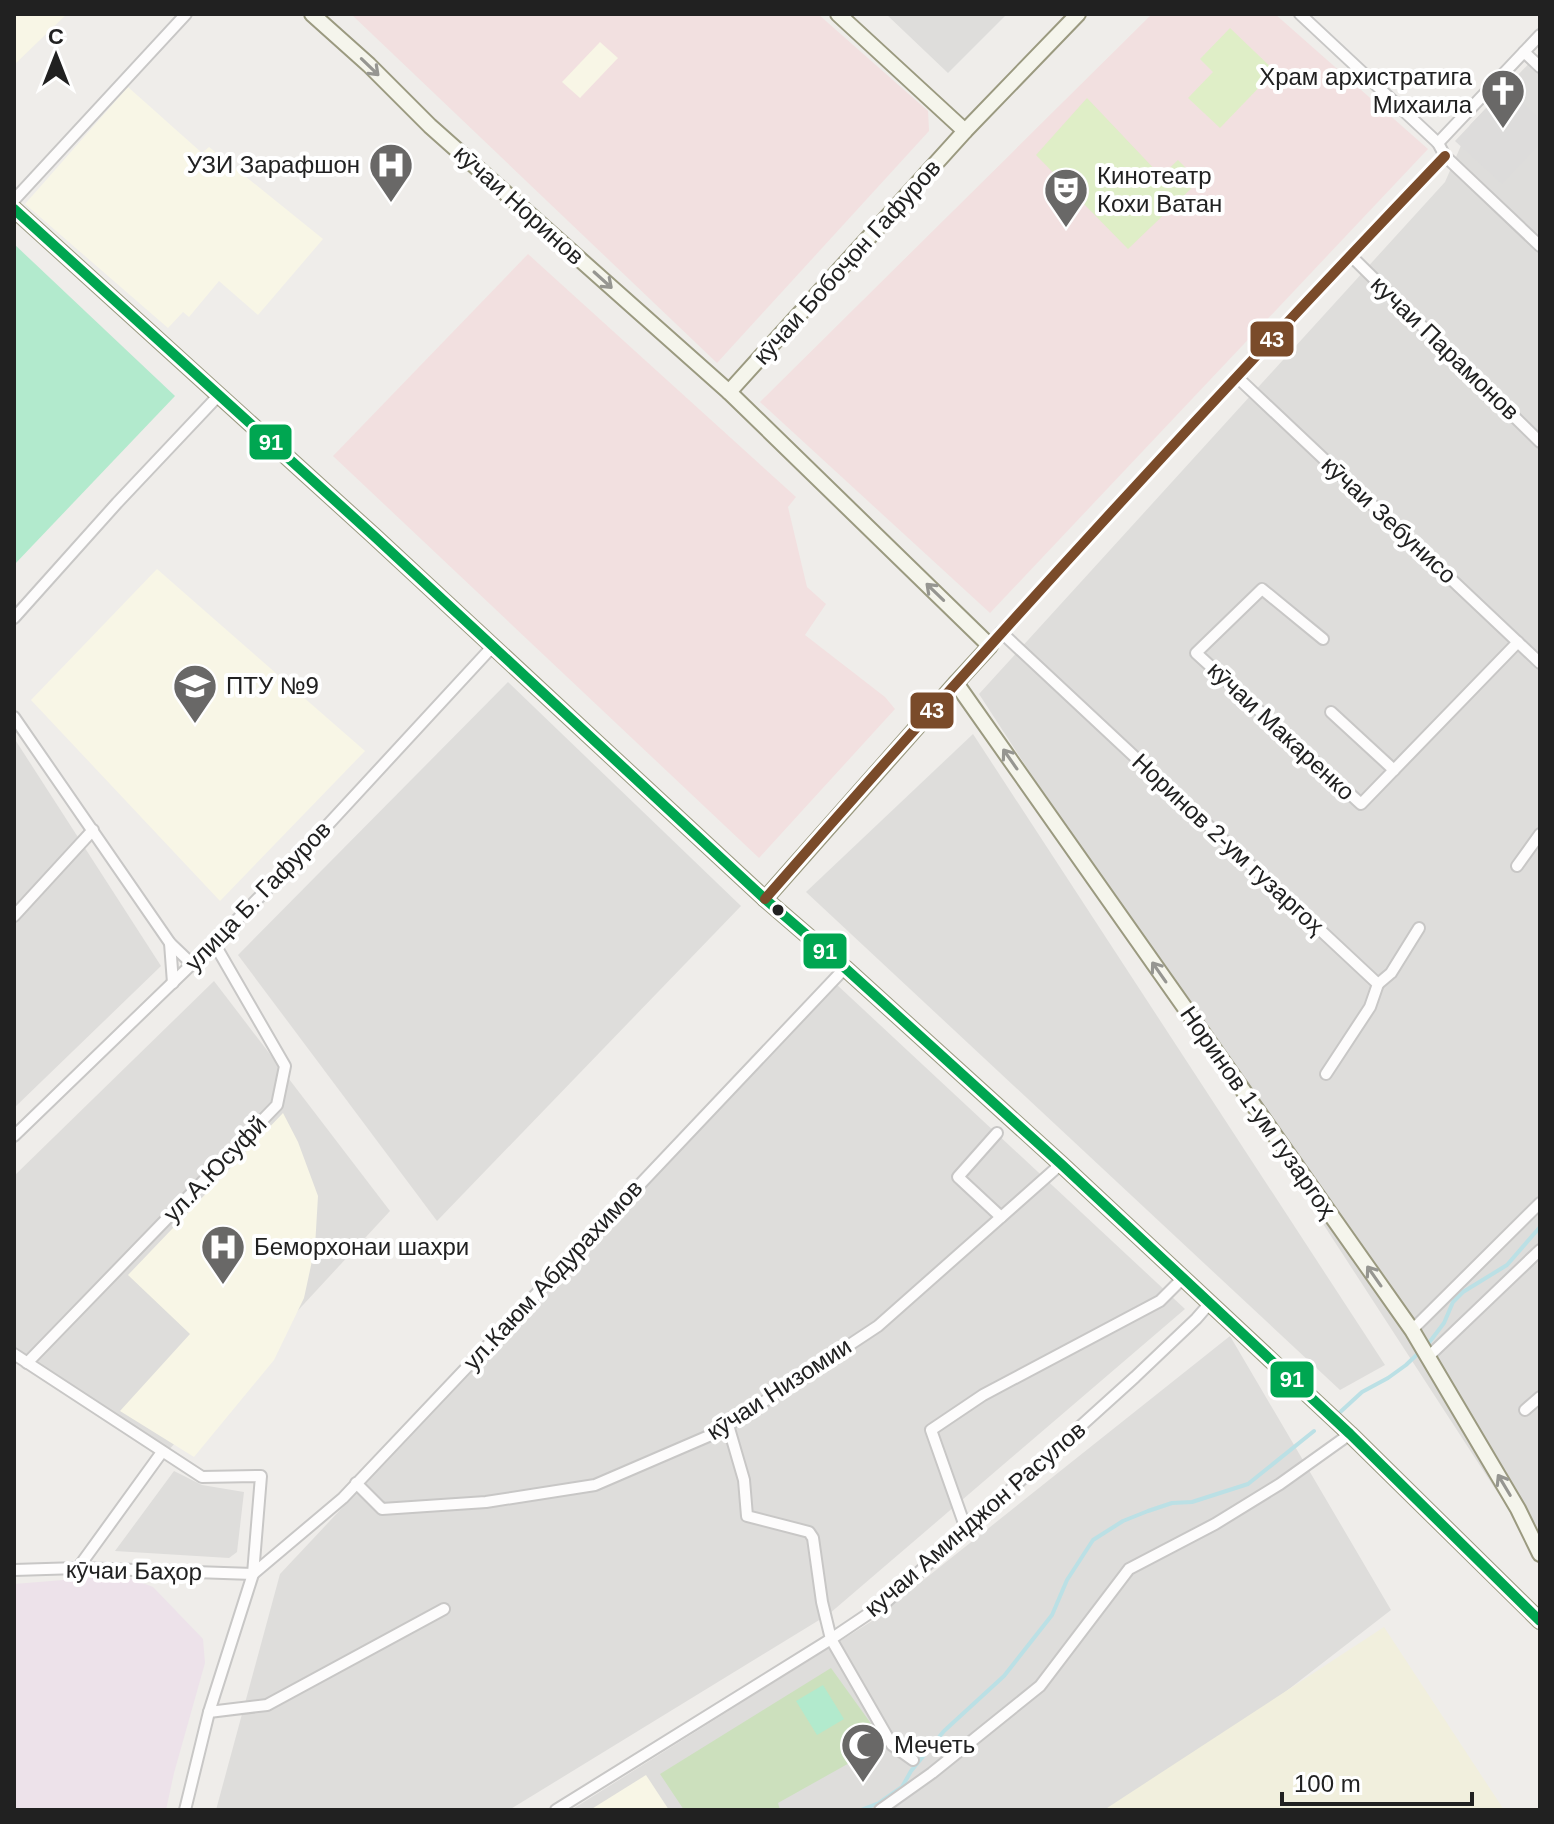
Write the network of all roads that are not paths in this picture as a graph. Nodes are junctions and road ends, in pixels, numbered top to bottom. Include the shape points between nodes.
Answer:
1 (186, 14) edge
2 (312, 14) edge
3 (838, 14) edge
4 (1078, 14) edge
5 (1300, 14) edge
6 (1540, 35) edge
7 (1524, 52) junction
8 (1540, 67) edge
9 (965, 131) junction
10 (1438, 143) junction
11 (1445, 156) junction
12 (14, 200) edge
13 (14, 209) edge
14 (1540, 246) edge
15 (1350, 255) junction
16 (1237, 377) junction
17 (729, 392) junction
18 (219, 395) junction
19 (1540, 442) edge
20 (14, 618) edge
21 (1001, 632) junction
22 (1323, 639) dead end
23 (1518, 642) junction
24 (493, 646) junction
25 (990, 646) junction
26 (1540, 663) edge
27 (956, 683) junction
28 (1331, 712) dead end
29 (14, 717) edge
30 (1394, 770) junction
31 (93, 830) junction
32 (1540, 834) edge
33 (1517, 866) dead end
34 (765, 899) junction
35 (14, 916) edge
36 (1419, 928) dead end
37 (170, 943) junction
38 (214, 943) junction
39 (192, 964) junction
40 (845, 968) junction
41 (173, 983) junction
42 (1378, 984) junction
43 (1326, 1074) dead end
44 (997, 1133) dead end
45 (14, 1136) edge
46 (1061, 1164) junction
47 (1540, 1203) edge
48 (1001, 1217) junction
49 (1540, 1250) edge
50 (1183, 1278) junction
51 (1210, 1303) junction
52 (1415, 1335) junction
53 (14, 1354) edge
54 (1427, 1356) junction
55 (27, 1363) junction
56 (1540, 1397) edge
57 (1525, 1410) dead end
58 (728, 1425) junction
59 (1350, 1434) junction
60 (162, 1452) junction
61 (356, 1483) junction
62 (966, 1529) junction
63 (1540, 1554) edge
64 (78, 1568) junction
65 (14, 1570) edge
66 (253, 1574) junction
67 (444, 1609) dead end
68 (1540, 1621) edge
69 (831, 1639) junction
70 (209, 1712) junction
71 (913, 1760) dead end
72 (185, 1810) edge
73 (556, 1810) edge
74 (880, 1810) edge

1 - 12 street
2 -> 17 street, кӯчаи Норинов
3 - 9 street
4 - 9 street, кӯчаи Бобоҷон Гафуров
5 - 10 street
6 - 7 street
7 - 8 street
7 - 10 street
9 - 17 street, кӯчаи Бобоҷон Гафуров
10 - 11 street
11 - 14 street
11 - 15 street
13 - 18 street
15 - 16 street
15 - 19 street, кучаи Парамонов
16 - 21 street
16 - 23 street, кӯчаи Зебунисо
25 -> 17 street, кӯчаи Норинов
18 - 20 street
18 - 24 street
21 - 25 street
21 - 42 street, Норинов 2-ум гузаргоҳ
22 - 30 street, кӯчаи Макаренко via 1262,589 1196,653 1361,804
23 - 26 street, кӯчаи Зебунисо
23 - 30 street, кӯчаи Макаренко
24 - 34 street
24 - 38 street, улица Б. Гафуров
25 - 27 street
27 - 34 street
52 -> 27 street, Норинов 1-ум гузаргоҳ
28 - 30 street
29 - 31 street
31 - 35 street
31 - 37 street
32 - 33 street
34 - 40 street
36 - 42 street
37 - 39 street
37 - 41 street
38 - 39 street, улица Б. Гафуров
38 - 55 street, ул.А.Юсуфй via 285,1066 277,1105
39 - 41 street, улица Б. Гафуров
40 - 46 street
40 - 61 street, ул.Каюм Абдурахимов
41 - 45 street, улица Б. Гафуров
42 - 43 street via 1370,1007
44 - 48 street via 958,1177
46 - 48 street, кӯчаи Низомии
46 - 50 street
47 - 52 street
48 - 58 street, кӯчаи Низомии via 878,1326
49 - 54 street
50 - 51 street
50 - 62 street via 1160,1301 983,1395 931,1430
51 - 59 street
51 - 62 street, кучаи Аминджон Расулов
52 - 54 street, Норинов 1-ум гузаргоҳ
53 - 55 street
63 -> 54 street, Норинов 1-ум гузаргоҳ
55 - 60 street
56 - 57 street
58 - 61 street, кӯчаи Низомии via 595,1485 486,1502 382,1509
58 - 69 street via 744,1480 747,1516 809,1532 813,1538
59 - 68 street
59 - 74 street via 1215,1524 1129,1569 1040,1686
60 - 64 street
60 - 66 street via 202,1477 261,1476
61 - 66 street, ул.Каюм Абдурахимов
62 - 69 street, кучаи Аминджон Расулов via 886,1602
64 - 65 street, кӯчаи Баҳор
64 - 66 street, кӯчаи Баҳор
66 - 70 street
67 - 70 street via 267,1705
69 - 71 street via 892,1745
69 - 73 street, кучаи Аминджон Расулов
70 - 72 street

